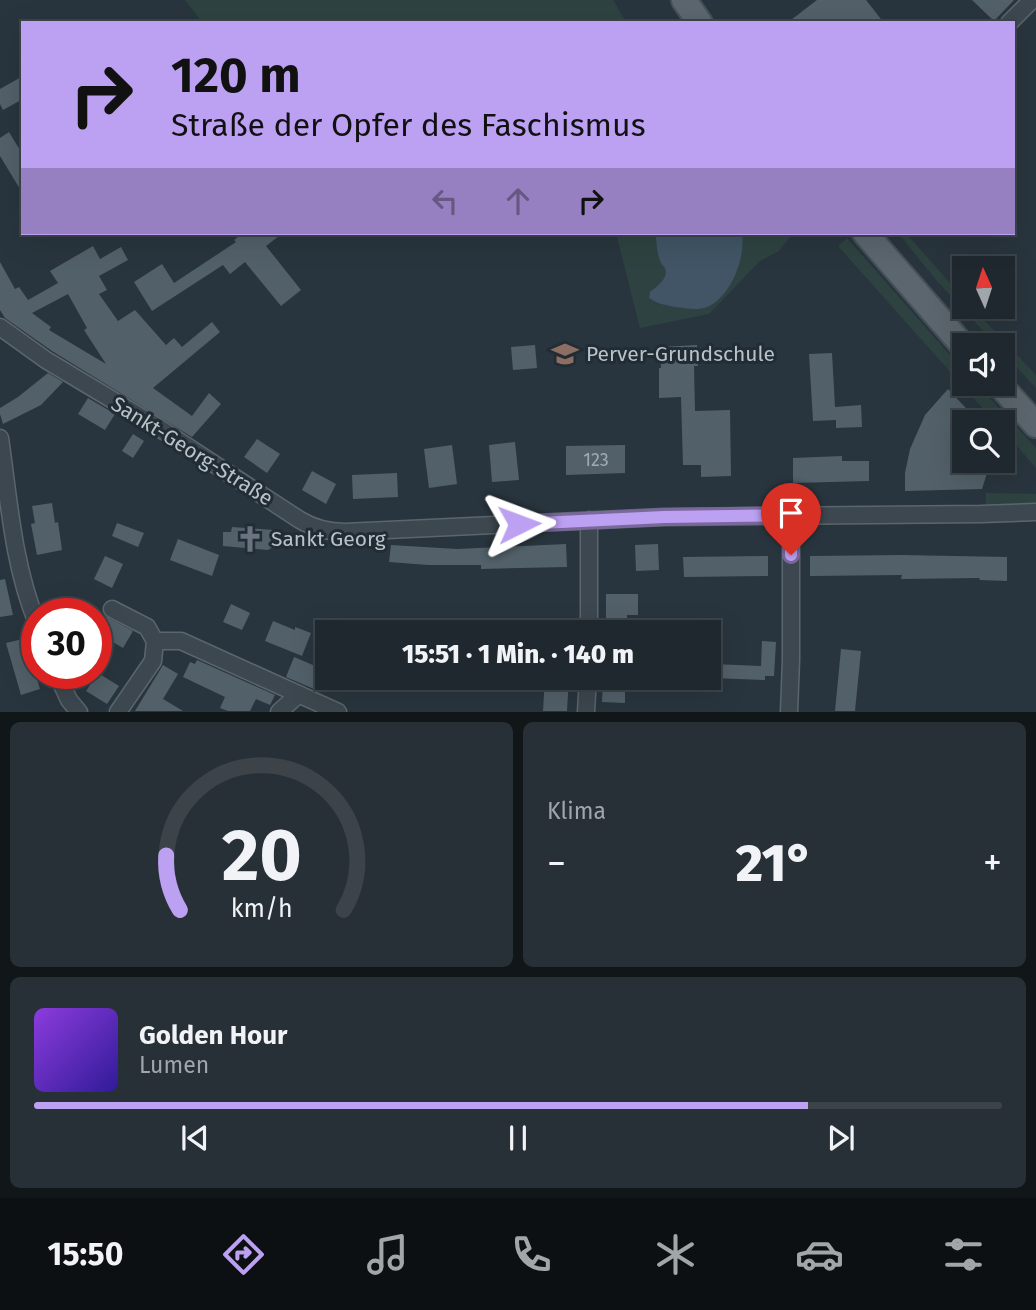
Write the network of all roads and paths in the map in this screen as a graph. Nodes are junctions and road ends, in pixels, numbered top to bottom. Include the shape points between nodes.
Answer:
1 (684, 0) edge
2 (1032, 0) edge
3 (699, 21) edge
4 (1011, 21) edge
5 (867, 235) edge
6 (0, 327) edge
7 (952, 333) edge
8 (1010, 396) edge
9 (1036, 425) edge
10 (1, 447) edge
11 (1033, 514) edge
12 (791, 515) junction
13 (589, 520) junction
14 (28, 598) edge
15 (112, 609) dead end
16 (589, 620) edge
17 (155, 641) junction
18 (64, 689) edge
19 (587, 690) edge
20 (299, 694) junction
21 (78, 711) edge
22 (118, 712) edge
23 (279, 712) edge
24 (300, 712) edge
25 (338, 712) edge
26 (586, 712) edge
27 (789, 712) edge

1 - 3 main road
2 - 4 street
5 - 7 main road
6 - 13 street, Sankt-Georg-Straße via 319,530
8 - 9 main road
10 - 14 street
11 - 12 street, Sankt-Georg-Straße
12 - 13 street, Sankt-Georg-Straße
12 - 27 street
13 - 16 street
15 - 17 street via 147,627
17 - 20 street via 181,641
17 - 22 street via 152,661
18 - 21 street
19 - 26 street
20 - 23 street
20 - 24 street
20 - 25 street

